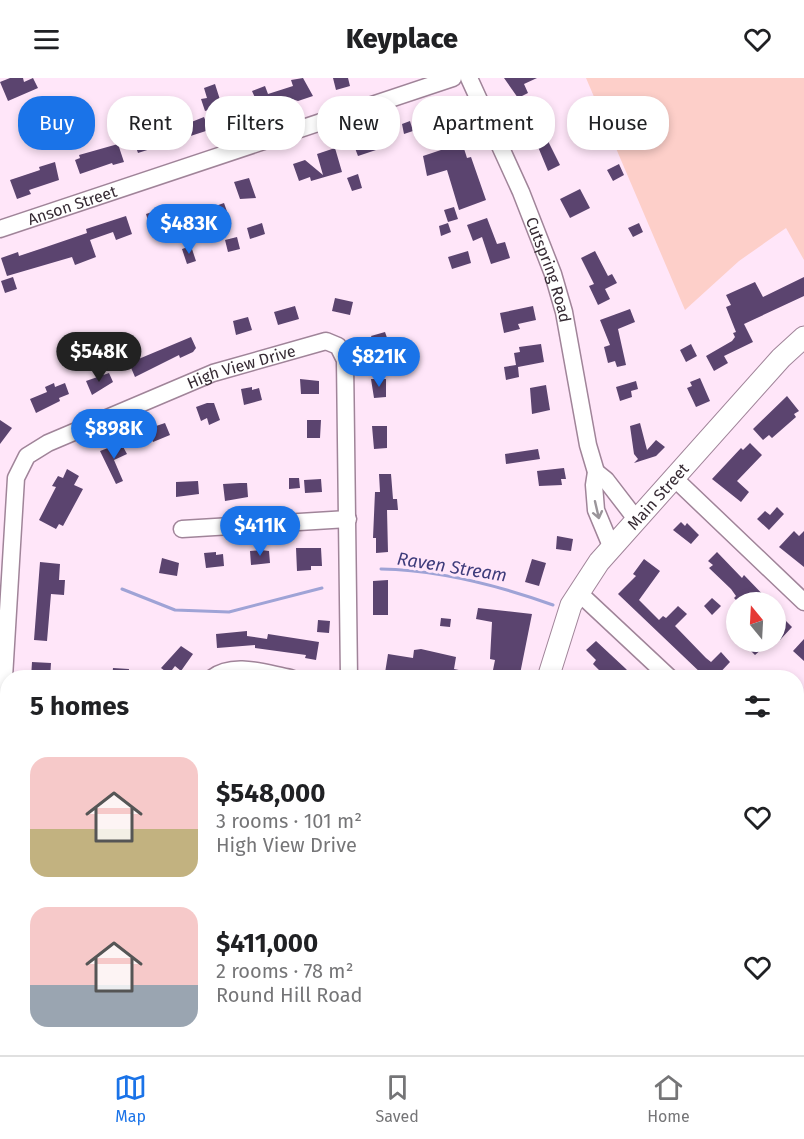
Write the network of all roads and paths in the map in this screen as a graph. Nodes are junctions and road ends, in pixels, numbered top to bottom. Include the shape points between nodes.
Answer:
1 (453, 78) edge
2 (469, 78) edge
3 (0, 229) edge
4 (804, 337) edge
5 (596, 472) junction
6 (673, 477) junction
7 (348, 519) junction
8 (636, 519) junction
9 (182, 529) dead end
10 (611, 546) junction
11 (578, 592) junction
12 (804, 602) edge
13 (4, 670) edge
14 (349, 670) edge
15 (550, 670) edge
16 (661, 670) edge

1 - 3 street, Anson Street
2 - 5 street, Cutspring Road via 548,257 564,312
4 - 6 main road, Main Street
5 - 8 street, Cutspring Road
5 -> 10 street, Cutspring Road via 596,510
6 - 8 main road, Main Street
6 - 12 street
7 - 9 street
7 - 13 street, High View Drive via 345,360 341,349 330,341 213,372 36,449 21,465 16,478
7 - 14 street, High View Drive
8 - 10 main road, Main Street
10 - 11 main road, Main Street
11 - 15 main road, Main Street
11 - 16 street

